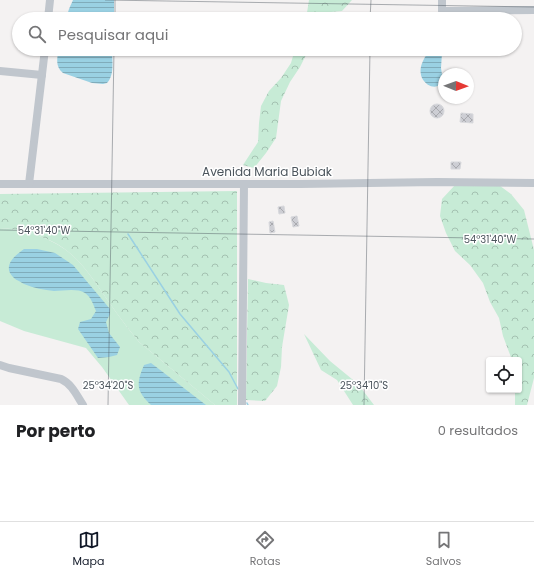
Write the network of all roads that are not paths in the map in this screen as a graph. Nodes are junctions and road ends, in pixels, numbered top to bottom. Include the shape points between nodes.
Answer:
1 (50, 0) edge
2 (442, 0) edge
3 (534, 10) edge
4 (49, 12) edge
5 (44, 56) edge
6 (0, 71) edge
7 (42, 75) junction
8 (534, 182) edge
9 (0, 184) edge
10 (29, 184) junction
11 (244, 184) junction
12 (0, 365) edge
13 (83, 405) edge
14 (242, 405) edge

1 - 4 street
2 - 3 street via 442,10
5 - 7 street
6 - 7 street
7 - 10 street
8 - 11 street, Avenida Maria Bubiak
9 - 10 street, Avenida Maria Bubiak
10 - 11 street, Avenida Maria Bubiak
11 - 14 street
12 - 13 street via 61,379 70,386

